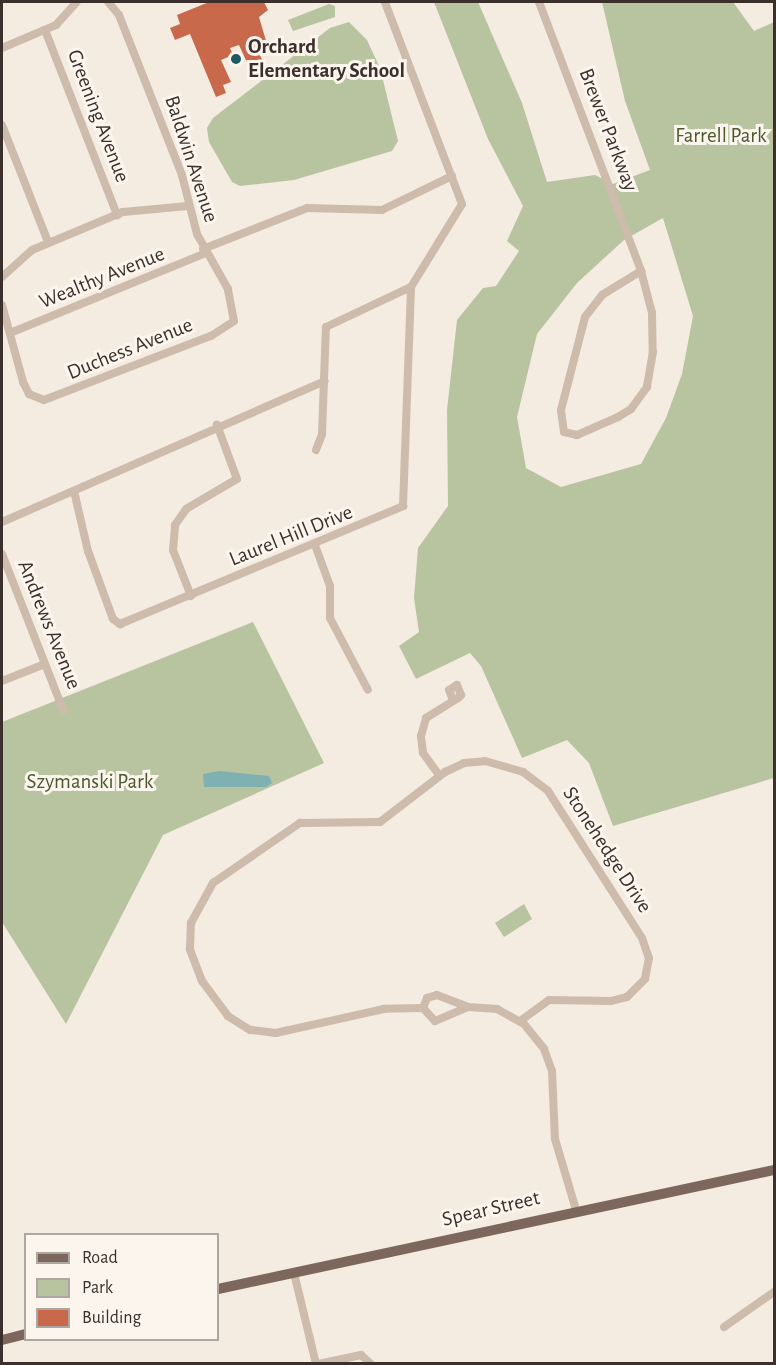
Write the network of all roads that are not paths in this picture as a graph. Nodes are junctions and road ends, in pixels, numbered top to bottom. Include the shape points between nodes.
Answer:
1 (77, 2) edge
2 (108, 2) edge
3 (385, 2) edge
4 (539, 2) edge
5 (45, 30) junction
6 (2, 48) edge
7 (2, 125) edge
8 (452, 176) junction
9 (188, 206) junction
10 (117, 214) junction
11 (48, 242) junction
12 (205, 251) junction
13 (641, 271) junction
14 (2, 277) edge
15 (411, 287) junction
16 (2, 305) edge
17 (231, 326) joint
18 (10, 333) junction
19 (324, 381) junction
20 (217, 425) junction
21 (316, 450) dead end
22 (74, 491) junction
23 (2, 522) edge
24 (315, 545) junction
25 (2, 554) edge
26 (191, 596) junction
27 (45, 664) junction
28 (2, 681) edge
29 (368, 690) dead end
30 (453, 700) dead end
31 (63, 710) dead end
32 (440, 775) junction
33 (468, 1007) junction
34 (423, 1008) junction
35 (520, 1021) junction
36 (774, 1170) edge
37 (576, 1210) junction
38 (294, 1273) junction
39 (219, 1289) edge
40 (774, 1292) edge
41 (724, 1327) dead end
42 (24, 1334) edge
43 (2, 1340) edge
44 (317, 1364) edge
45 (371, 1364) edge

1 - 5 street via 61,21
2 - 9 street, Baldwin Avenue via 121,19 182,175
3 - 8 street
4 - 13 street, Brewer Parkway
5 - 6 street
5 - 10 street, Greening Avenue
7 - 11 street
8 - 12 street, Wealthy Avenue via 382,210 307,208
8 - 15 street via 462,208
9 - 10 street via 169,210 140,208
9 - 12 street, Baldwin Avenue
10 - 11 street
11 - 14 street via 27,254
12 - 17 street, Baldwin Avenue via 228,289 235,312
12 - 18 street, Wealthy Avenue
13 - 13 street, Brewer Parkway via 652,313 653,352 647,387 631,410 577,435 564,432 561,410 585,317 602,295
15 - 19 street via 326,327
15 - 24 street, Laurel Hill Drive via 404,504 394,513
16 - 18 street
17 - 18 street, Duchess Avenue via 62,396 41,400 29,394 23,382
19 - 20 street
19 - 21 street via 322,434
20 - 22 street
20 - 26 street via 237,479 233,486 186,509 175,525 173,550
22 - 23 street
22 - 26 street, Laurel Hill Drive via 88,550 114,622 123,623
24 - 26 street, Laurel Hill Drive
24 - 29 street via 330,586 330,618
25 - 27 street, Andrews Avenue
27 - 28 street
27 - 31 street, Andrews Avenue
30 - 32 street via 426,718 421,736 423,753
32 - 34 street, Stonehedge Drive via 381,822 360,826 321,819 294,826 208,888 189,932 191,956 202,981 228,1016 250,1030 276,1033 384,1009
32 - 35 street, Stonehedge Drive via 464,763 485,761 514,768 542,785 646,947 647,975 631,995 611,1001 549,1000
33 - 34 street via 435,1021
33 - 34 street via 435,994
33 - 35 street via 497,1009
35 - 37 street via 539,1039 550,1063 555,1139
36 - 37 main road, Spear Street
37 - 38 main road, Spear Street
38 - 39 main road, Spear Street
38 - 44 street
40 - 41 street
42 - 43 main road
44 - 45 street via 361,1355

